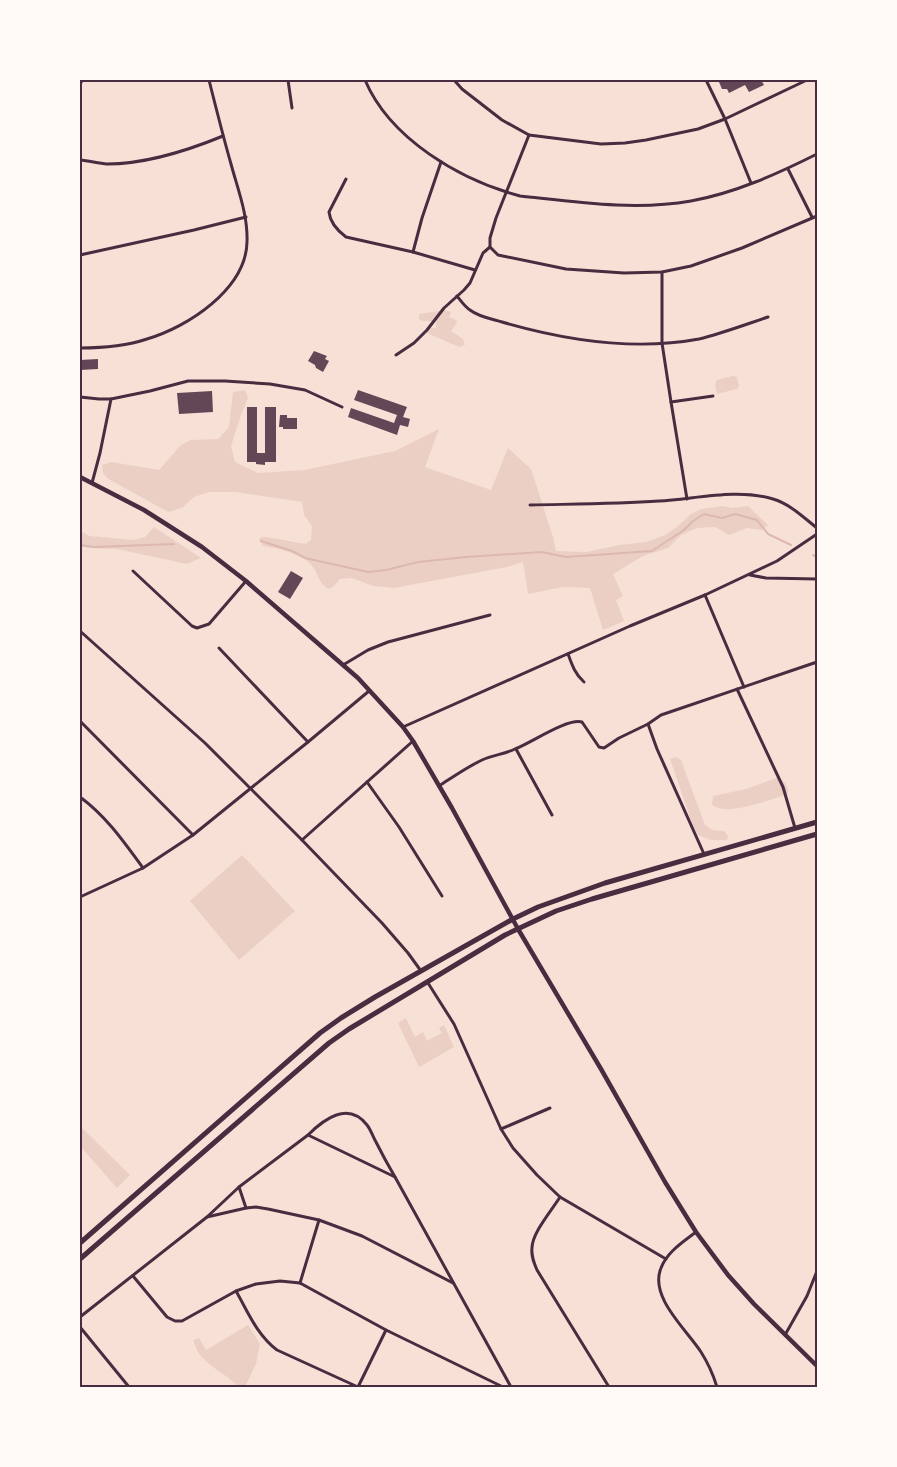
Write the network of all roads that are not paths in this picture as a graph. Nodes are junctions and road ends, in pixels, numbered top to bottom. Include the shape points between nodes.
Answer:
1 (209, 80) edge
2 (288, 80) edge
3 (365, 80) edge
4 (454, 80) edge
5 (706, 80) edge
6 (807, 80) edge
7 (292, 108) dead end
8 (725, 118) junction
9 (529, 135) junction
10 (223, 136) junction
11 (817, 154) edge
12 (80, 160) edge
13 (441, 162) junction
14 (788, 169) junction
15 (346, 179) dead end
16 (751, 183) junction
17 (506, 192) junction
18 (817, 216) edge
19 (246, 217) junction
20 (812, 217) junction
21 (490, 247) junction
22 (413, 252) junction
23 (80, 255) edge
24 (475, 270) junction
25 (662, 272) junction
26 (457, 296) junction
27 (768, 317) dead end
28 (662, 343) junction
29 (80, 348) edge
30 (396, 355) dead end
31 (713, 396) dead end
32 (80, 397) edge
33 (111, 399) junction
34 (671, 402) junction
35 (342, 407) dead end
36 (80, 477) edge
37 (92, 484) junction
38 (687, 499) junction
39 (530, 505) dead end
40 (817, 528) edge
41 (817, 534) edge
42 (133, 571) dead end
43 (750, 574) junction
44 (817, 579) edge
45 (246, 581) junction
46 (705, 595) junction
47 (490, 615) dead end
48 (80, 631) edge
49 (218, 648) dead end
50 (568, 654) junction
51 (817, 662) edge
52 (343, 665) junction
53 (584, 682) dead end
54 (744, 687) junction
55 (737, 689) junction
56 (369, 691) junction
57 (80, 721) edge
58 (648, 724) junction
59 (403, 727) junction
60 (413, 741) junction
61 (308, 742) junction
62 (516, 749) junction
63 (367, 782) junction
64 (439, 786) junction
65 (250, 789) junction
66 (80, 797) edge
67 (552, 815) dead end
68 (817, 822) edge
69 (795, 829) junction
70 (817, 834) edge
71 (193, 835) junction
72 (302, 840) junction
73 (704, 855) junction
74 (142, 868) junction
75 (442, 896) dead end
76 (80, 897) edge
77 (513, 919) junction
78 (518, 929) junction
79 (421, 971) junction
80 (428, 983) junction
81 (313, 1040) junction
82 (323, 1048) junction
83 (550, 1108) dead end
84 (501, 1129) junction
85 (308, 1135) junction
86 (395, 1177) junction
87 (239, 1187) junction
88 (560, 1197) junction
89 (246, 1208) junction
90 (207, 1217) junction
91 (319, 1220) junction
92 (696, 1232) junction
93 (80, 1243) edge
94 (80, 1259) edge
95 (666, 1259) junction
96 (817, 1271) edge
97 (133, 1276) junction
98 (300, 1283) junction
99 (453, 1283) junction
100 (236, 1291) junction
101 (80, 1317) edge
102 (80, 1327) edge
103 (386, 1330) junction
104 (785, 1336) junction
105 (817, 1366) edge
106 (129, 1387) edge
107 (358, 1387) edge
108 (503, 1387) edge
109 (511, 1387) edge
110 (609, 1387) edge
111 (717, 1387) edge

1 - 10 street
2 - 7 street
3 - 13 street via 371,95 397,127
4 - 9 street via 462,90 502,120
5 - 8 street
6 - 8 street
8 - 9 street via 698,129 625,143 601,144
8 - 16 street
9 - 17 street
10 - 12 street via 148,160 107,164
10 - 19 street
11 - 14 street
13 - 17 street
13 - 22 street
14 - 16 street
14 - 20 street
15 - 22 street via 329,212 329,218 340,233 353,239
16 - 17 street via 692,201 656,205 606,205
17 - 21 street via 490,238
18 - 20 street
19 - 23 street
19 - 29 street via 247,245 236,278 208,308 147,340 104,348
20 - 25 street via 742,248 691,266
21 - 24 street via 483,253
21 - 25 street via 498,255 566,269
22 - 24 street
24 - 26 street via 470,283
25 - 28 street
26 - 28 street via 476,314 520,327 571,338
26 - 30 street via 414,343
27 - 28 street via 699,338
28 - 34 street
31 - 34 street
32 - 33 street
33 - 35 street via 188,381 225,381 305,390
33 - 37 street
34 - 38 street
36 - 37 main road
37 - 45 main road via 171,526
38 - 39 street
38 - 40 street via 738,494 774,499
41 - 43 street via 777,561
42 - 45 street via 198,628 209,624
43 - 44 street via 766,578
43 - 46 street
45 - 52 main road
46 - 50 street
46 - 54 street
47 - 52 street via 388,642
48 - 65 street via 205,742
49 - 61 street
50 - 53 street via 573,669
50 - 59 street
51 - 54 street
52 - 56 main road
54 - 55 street
55 - 58 street via 660,715
55 - 69 street via 783,787
56 - 59 main road
56 - 61 street
57 - 71 street
58 - 62 street via 599,748 582,722 576,721
58 - 73 street
59 - 60 main road
60 - 63 street
60 - 64 main road
61 - 65 street
62 - 64 street via 484,759
62 - 67 street
63 - 72 street
63 - 75 street via 400,827
64 - 77 main road
65 - 71 street
65 - 72 street
66 - 74 street via 114,829
68 - 69 highway
69 - 73 highway
70 - 78 highway via 592,899
71 - 74 street
72 - 79 street via 382,923
73 - 77 highway via 605,882 551,901
74 - 76 street
77 - 78 main road
77 - 79 highway
78 - 80 highway
78 - 92 main road
79 - 81 highway via 341,1018
80 - 82 highway
80 - 84 street via 454,1024
81 - 82 highway
81 - 93 highway
82 - 94 highway
83 - 84 street
84 - 88 street via 513,1148
85 - 86 street
85 - 86 street via 332,1116 352,1114 368,1126
85 - 87 street
86 - 99 street
87 - 89 street
87 - 90 street
88 - 95 street
88 - 110 street via 536,1234 531,1246 532,1258
89 - 90 street
89 - 91 street via 256,1207
90 - 97 street
91 - 98 street
91 - 99 street via 362,1236
92 - 95 street
92 - 104 main road via 728,1275
95 - 111 street via 660,1268 659,1291 707,1362
96 - 104 street
97 - 100 street via 167,1317 175,1321 182,1321
97 - 101 street
98 - 100 street via 267,1282
98 - 103 street
99 - 109 street
100 - 107 street via 268,1344
102 - 106 street
103 - 107 street
103 - 108 street
104 - 105 main road

